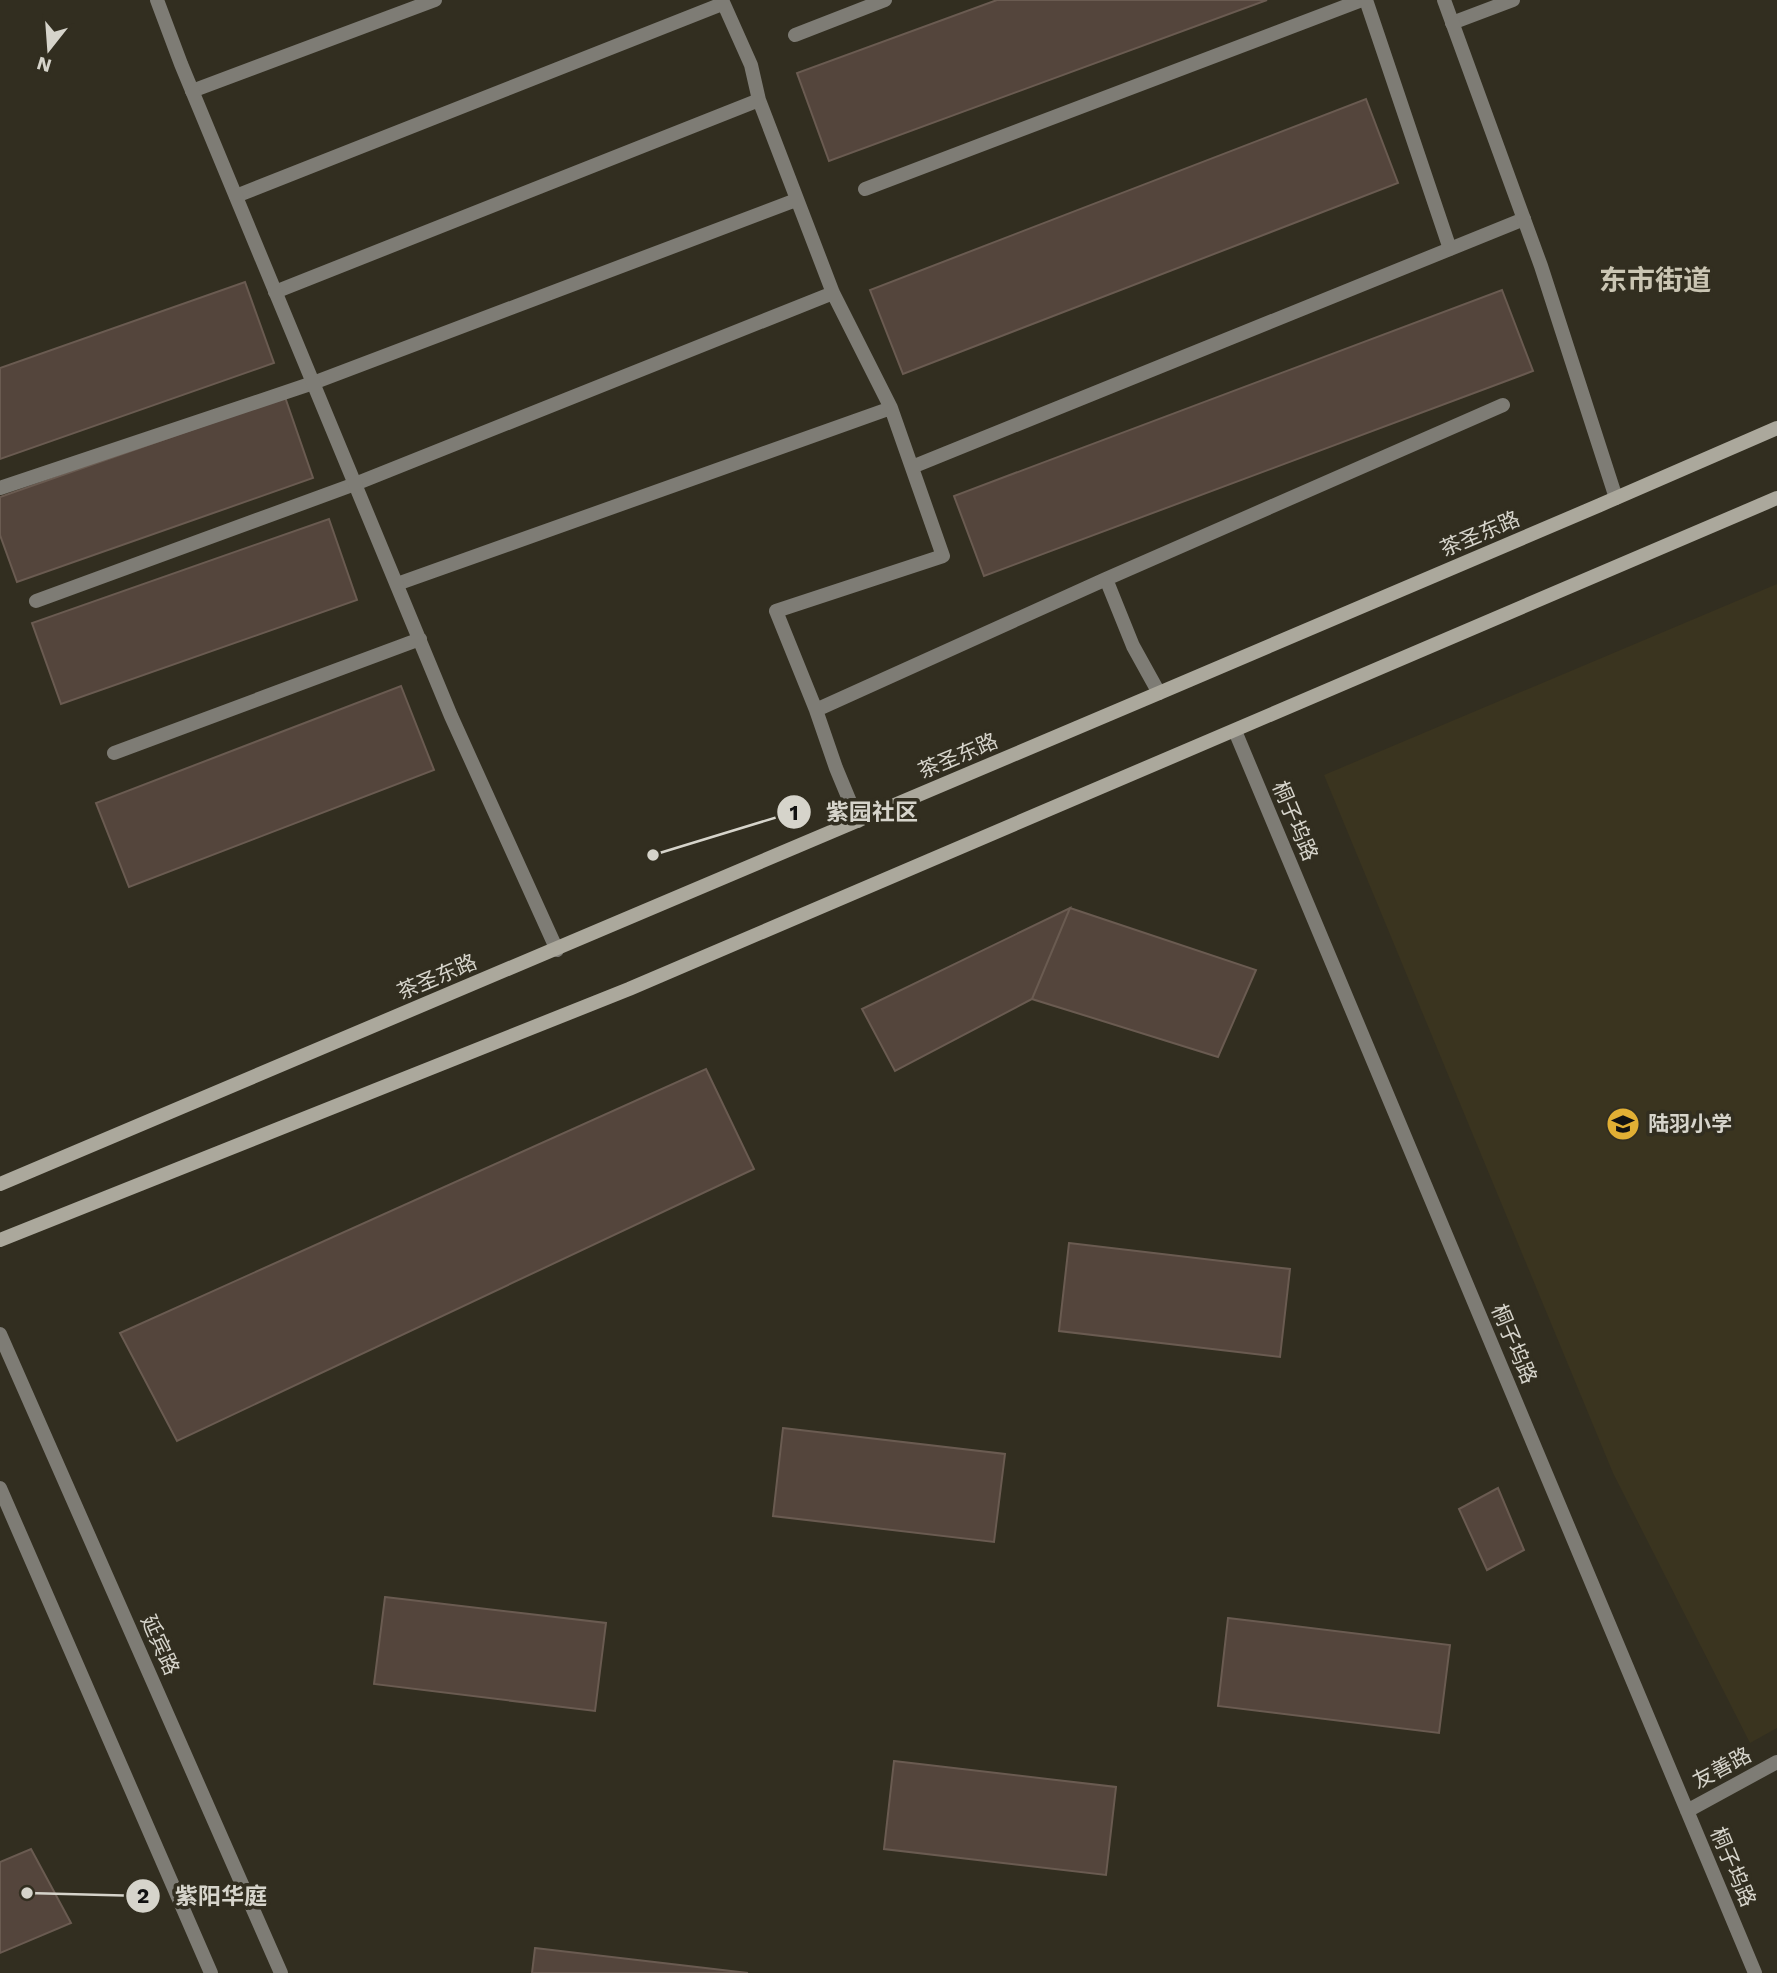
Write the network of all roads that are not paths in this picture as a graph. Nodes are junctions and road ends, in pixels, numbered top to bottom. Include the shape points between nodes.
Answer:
1 (157, 0) edge
2 (435, 0) edge
3 (885, 0) edge
4 (1364, 0) edge
5 (1444, 0) edge
6 (1513, 0) edge
7 (722, 2) edge
8 (1452, 23) junction
9 (795, 35) dead end
10 (192, 91) junction
11 (759, 100) junction
12 (864, 189) dead end
13 (236, 196) junction
14 (796, 200) junction
15 (1524, 219) junction
16 (1450, 249) junction
17 (275, 292) junction
18 (833, 293) junction
19 (313, 383) junction
20 (1503, 405) dead end
21 (891, 408) junction
22 (1777, 428) edge
23 (912, 467) junction
24 (355, 484) junction
25 (0, 488) edge
26 (1616, 498) junction
27 (1777, 498) edge
28 (1106, 579) junction
29 (397, 584) junction
30 (36, 601) dead end
31 (419, 639) junction
32 (1159, 693) junction
33 (816, 710) junction
34 (1235, 731) junction
35 (114, 753) dead end
36 (858, 821) junction
37 (556, 950) junction
38 (0, 1184) edge
39 (0, 1240) edge
40 (0, 1334) edge
41 (0, 1488) edge
42 (1777, 1762) edge
43 (1687, 1811) junction
44 (211, 1973) edge
45 (281, 1973) edge
46 (1755, 1973) edge

1 - 10 street
2 - 10 street
3 - 9 street
4 - 12 street
4 - 16 street
5 - 8 street
6 - 8 street
7 - 11 street via 751,65
7 - 13 street
8 - 15 street
10 - 13 street
11 - 14 street
11 - 17 street
13 - 17 street
14 - 18 street
14 - 19 street
15 - 16 street
15 - 26 street
16 - 23 street
17 - 19 street
18 - 21 street
18 - 24 street
19 - 24 street
19 - 25 street
20 - 28 street
21 - 23 street
21 - 29 street
22 - 26 main road, 茶圣东路
23 - 33 street via 943,556 776,611
24 - 29 street
24 - 30 street
26 - 32 main road, 茶圣东路
27 - 34 main road
28 - 32 street via 1133,646
28 - 33 street
29 - 31 street
31 - 35 street
31 - 37 street
32 - 36 main road, 茶圣东路
33 - 36 street
34 - 39 main road via 629,989
34 - 43 street, 桐子坞路
36 - 37 main road, 茶圣东路
37 - 38 main road, 茶圣东路
40 - 45 street, 延宾路
41 - 44 street
42 - 43 street, 友善路
43 - 46 street, 桐子坞路

